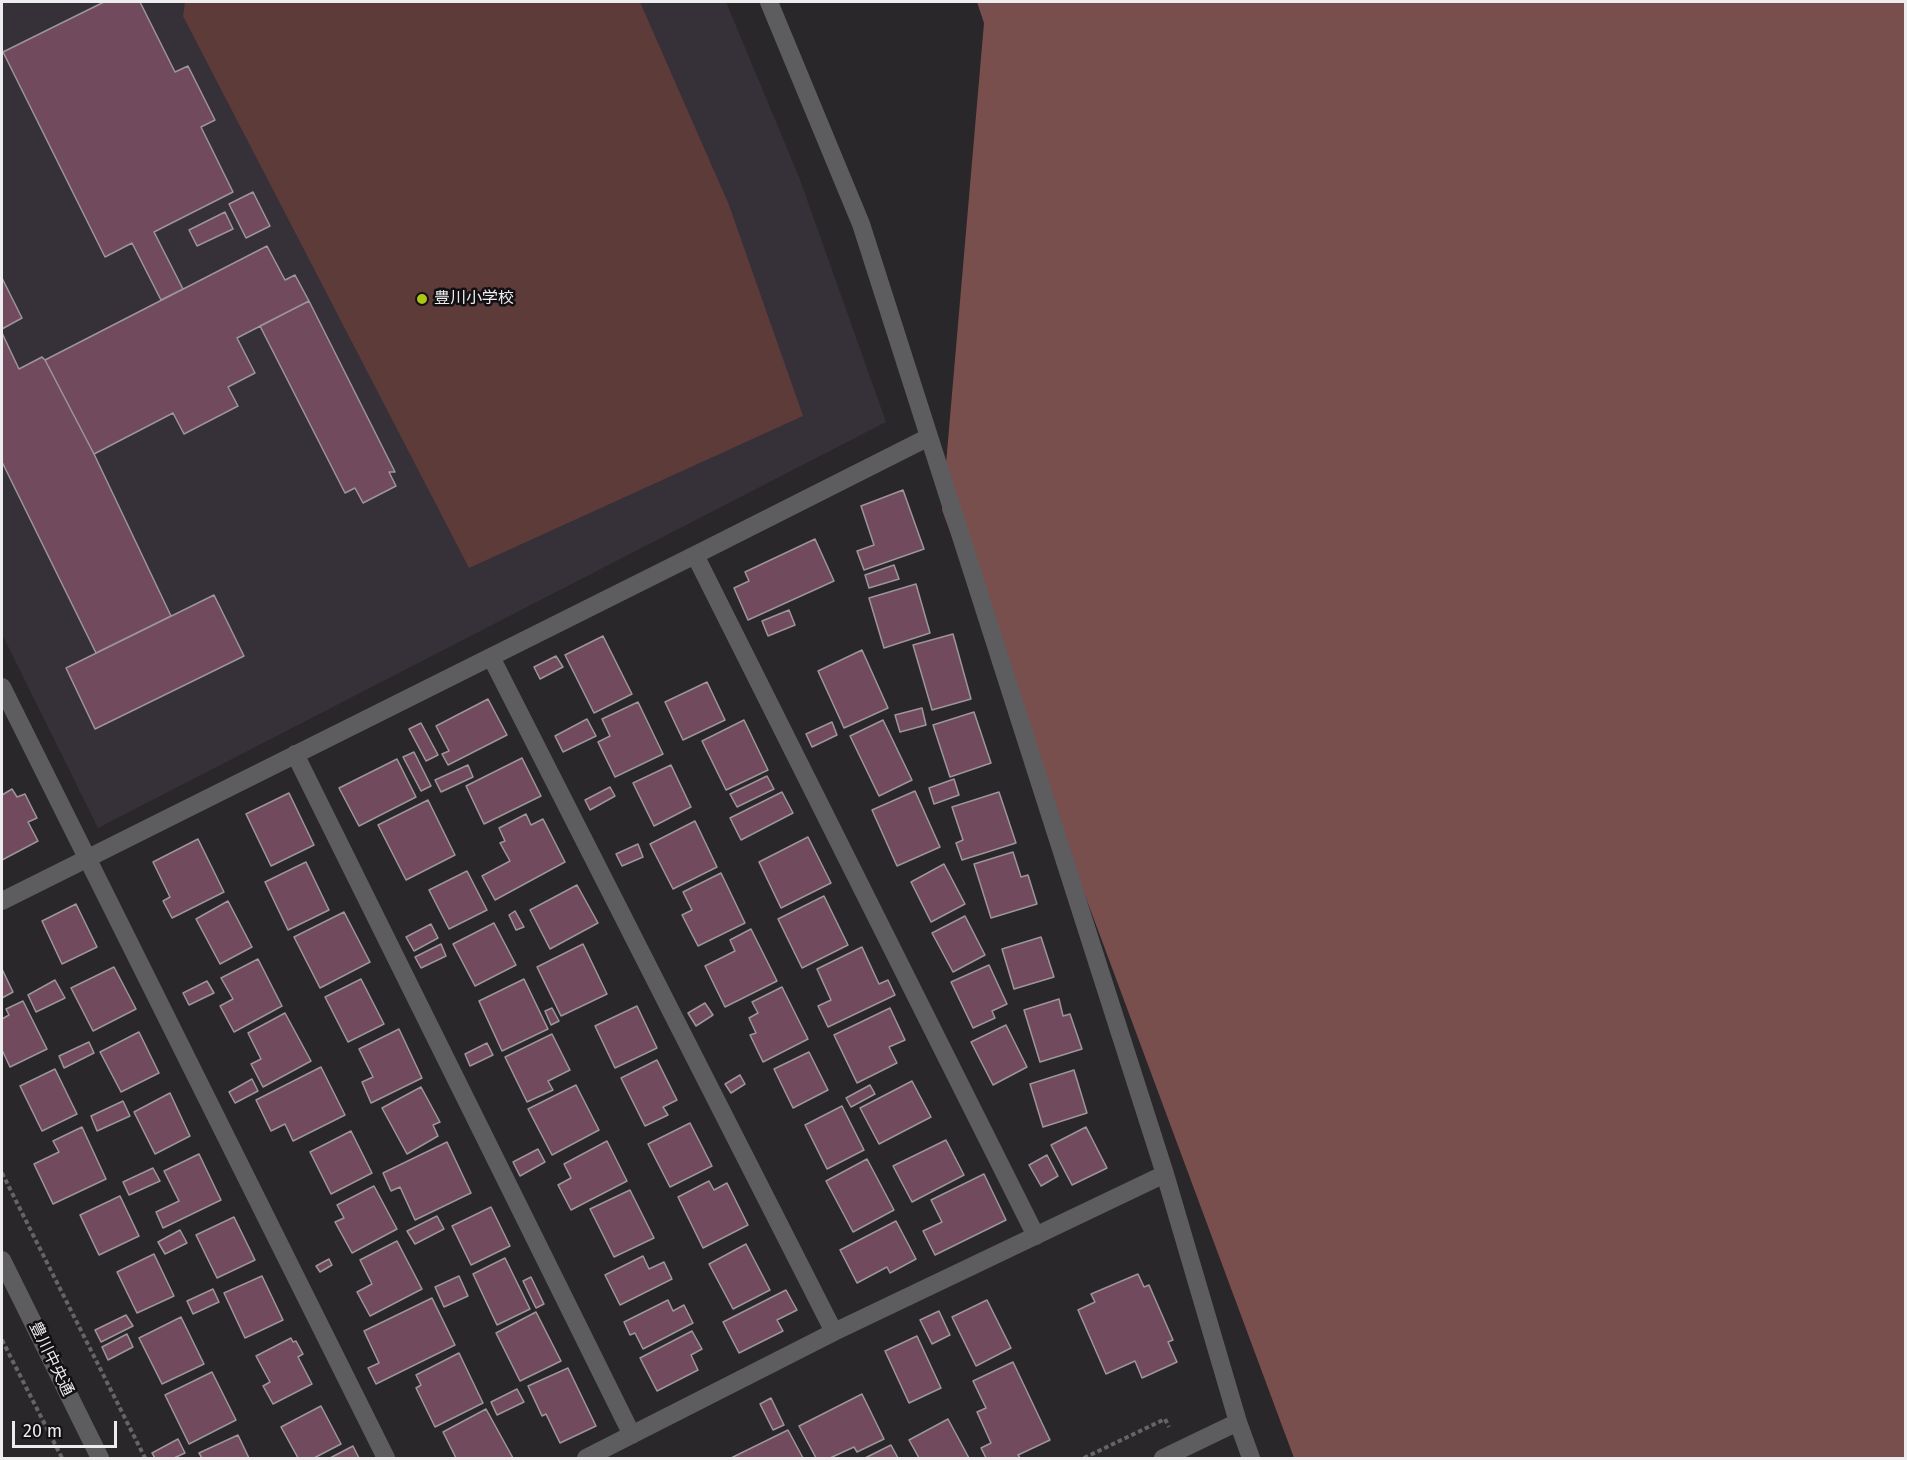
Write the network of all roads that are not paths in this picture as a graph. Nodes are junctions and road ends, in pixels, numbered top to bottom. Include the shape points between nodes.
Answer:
1 (769, 2) edge
2 (929, 437) junction
3 (695, 555) junction
4 (491, 657) junction
5 (2, 687) edge
6 (295, 754) junction
7 (86, 858) junction
8 (2, 901) edge
9 (1165, 1174) junction
10 (1036, 1236) junction
11 (2, 1260) edge
12 (834, 1332) junction
13 (1238, 1422) junction
14 (632, 1435) junction
15 (100, 1458) edge
16 (386, 1458) edge
17 (586, 1458) edge
18 (1163, 1458) edge
19 (1251, 1458) edge

1 - 2 street via 861,224
2 - 3 street
2 - 9 street
3 - 4 street
3 - 10 street
4 - 6 street
4 - 12 street
5 - 7 street
6 - 7 street
6 - 14 street
7 - 8 street
7 - 16 street
9 - 10 street
9 - 13 street
10 - 12 street
11 - 15 street, 豊川中央通
12 - 14 street
13 - 18 street
13 - 19 street
14 - 17 street

